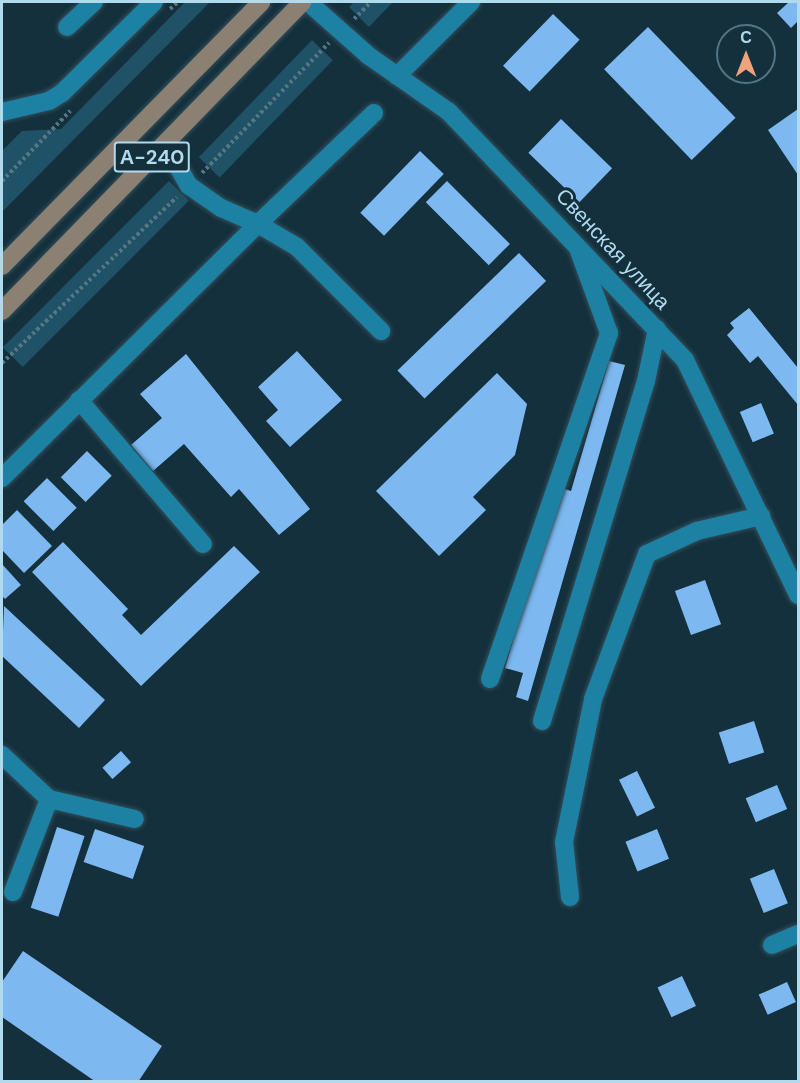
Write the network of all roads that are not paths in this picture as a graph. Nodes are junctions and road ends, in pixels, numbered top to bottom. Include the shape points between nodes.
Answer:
1 (94, 2) edge
2 (154, 2) edge
3 (261, 2) edge
4 (302, 2) edge
5 (308, 2) edge
6 (471, 2) edge
7 (67, 27) dead end
8 (397, 76) junction
9 (2, 112) edge
10 (374, 113) dead end
11 (165, 144) junction
12 (258, 224) junction
13 (576, 243) junction
14 (2, 266) edge
15 (2, 311) edge
16 (657, 329) junction
17 (381, 331) dead end
18 (79, 400) junction
19 (2, 478) edge
20 (761, 516) junction
21 (203, 544) dead end
22 (798, 595) edge
23 (490, 680) dead end
24 (542, 720) dead end
25 (2, 755) edge
26 (49, 799) junction
27 (135, 819) dead end
28 (14, 892) dead end
29 (570, 897) dead end
30 (798, 934) edge
31 (772, 945) dead end

1 - 7 street
2 - 9 street via 63,93 49,101
3 - 14 main road, А-240
4 - 11 main road, А-240
5 - 8 street, Свенская улица via 354,45
6 - 8 street
8 - 13 street, Свенская улица via 448,112
10 - 12 street
11 - 12 street via 189,186 221,208
11 - 15 main road, А-240
12 - 17 street via 297,247
12 - 18 street
13 - 16 street, Свенская улица
13 - 23 street via 609,333
16 - 20 street, Свенская улица via 685,360
16 - 24 street via 646,381
18 - 19 street
18 - 21 street
20 - 22 street, Свенская улица
20 - 29 street via 698,531 647,554 593,699 564,842
25 - 26 street
26 - 27 street
26 - 28 street
30 - 31 street

